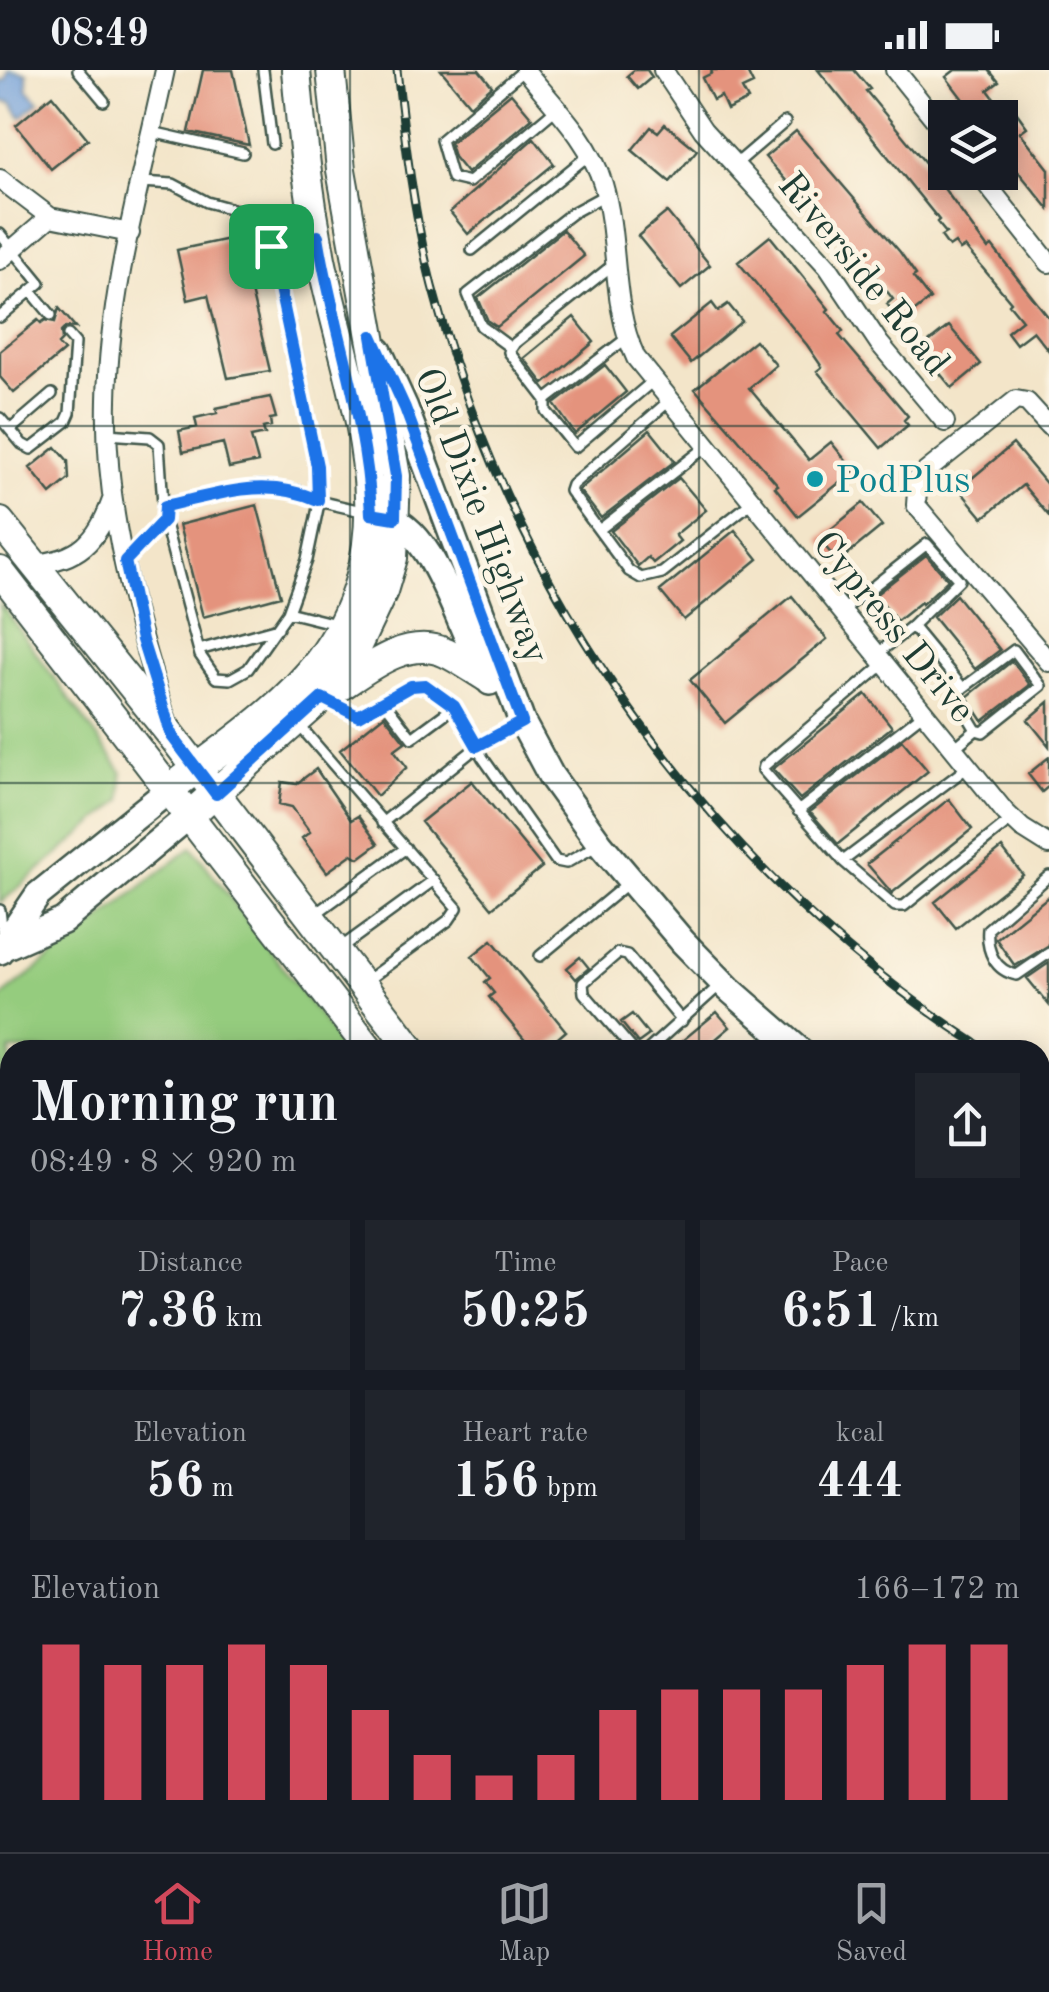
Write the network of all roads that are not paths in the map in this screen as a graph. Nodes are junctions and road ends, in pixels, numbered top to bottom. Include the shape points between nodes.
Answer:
1 (78, 70) edge
2 (165, 70) edge
3 (262, 70) edge
4 (296, 70) edge
5 (331, 70) edge
6 (525, 70) edge
7 (663, 70) edge
8 (896, 70) edge
9 (104, 101) dead end
10 (556, 109) junction
11 (928, 110) edge
12 (300, 116) junction
13 (269, 118) junction
14 (785, 122) dead end
15 (152, 132) junction
16 (272, 144) dead end
17 (243, 153) dead end
18 (590, 154) junction
19 (735, 165) junction
20 (0, 179) edge
21 (141, 182) junction
22 (991, 190) edge
23 (606, 195) junction
24 (50, 217) junction
25 (130, 233) junction
26 (0, 234) edge
27 (318, 236) junction
28 (271, 246) junction
29 (472, 250) dead end
30 (6, 254) edge
31 (1049, 263) edge
32 (614, 264) junction
33 (31, 291) junction
34 (51, 315) dead end
35 (0, 317) edge
36 (68, 335) dead end
37 (372, 336) junction
38 (627, 338) junction
39 (510, 348) junction
40 (653, 382) junction
41 (52, 394) dead end
42 (546, 400) junction
43 (669, 400) junction
44 (0, 418) edge
45 (945, 422) dead end
46 (1049, 426) edge
47 (10, 430) junction
48 (107, 434) junction
49 (706, 446) junction
50 (114, 495) junction
51 (318, 500) junction
52 (752, 502) junction
53 (165, 506) junction
54 (383, 516) junction
55 (164, 520) junction
56 (0, 522) edge
57 (599, 530) junction
58 (125, 561) junction
59 (33, 564) junction
60 (0, 571) edge
61 (863, 594) junction
62 (288, 612) junction
63 (841, 612) junction
64 (339, 625) junction
65 (912, 626) junction
66 (278, 628) junction
67 (490, 634) junction
68 (898, 637) junction
69 (199, 650) junction
70 (880, 660) junction
71 (1049, 662) edge
72 (486, 677) junction
73 (962, 688) junction
74 (322, 698) junction
75 (385, 702) junction
76 (454, 706) junction
77 (924, 713) junction
78 (522, 722) junction
79 (297, 724) junction
80 (976, 730) junction
81 (172, 736) junction
82 (477, 746) junction
83 (953, 749) junction
84 (968, 767) junction
85 (196, 768) junction
86 (169, 790) junction
87 (216, 794) junction
88 (798, 811) junction
89 (190, 816) junction
90 (1012, 819) junction
91 (382, 823) junction
92 (600, 844) junction
93 (1049, 845) edge
94 (406, 848) junction
95 (843, 861) junction
96 (1049, 876) edge
97 (434, 880) junction
98 (630, 881) junction
99 (0, 910) edge
100 (310, 917) junction
101 (2, 949) edge
102 (336, 951) junction
103 (1049, 953) edge
104 (540, 956) dead end
105 (723, 982) junction
106 (362, 984) junction
107 (682, 1021) junction
108 (362, 1040) edge
109 (404, 1040) edge
110 (624, 1040) edge
111 (660, 1040) edge
112 (788, 1040) edge

1 - 9 lane
2 - 15 street
3 - 13 lane
4 - 12 main road, Old Dixie Highway
5 - 37 main road, Old Dixie Highway via 341,170
6 - 10 street, Cypress Drive
6 - 10 lane via 441,140 452,178 468,182
7 - 19 street, Riverside Road
8 - 11 street
10 - 18 street, Cypress Drive
12 - 13 lane
12 - 27 main road, Old Dixie Highway
13 - 16 lane
14 - 19 lane
15 - 17 lane
15 - 21 street
18 - 23 street, Cypress Drive
18 - 29 lane
19 - 45 street, Riverside Road via 828,266 879,343
20 - 24 street
21 - 25 street
21 - 28 lane via 173,184 207,202 254,214
22 - 31 street
23 - 32 street, Cypress Drive
23 - 39 lane via 572,213 468,294 481,326
24 - 25 street
24 - 30 street
25 - 48 street via 110,347
26 - 30 lane
27 - 28 lane
27 - 54 main road, Old Dixie Highway
28 - 51 lane via 317,466
30 - 33 lane via 40,283
32 - 38 street, Cypress Drive
32 - 39 lane
33 - 34 lane
33 - 35 lane
36 - 47 lane via 75,343 66,422 32,449
37 - 54 main road, Old Dixie Highway via 396,476
37 - 67 street, Old Dixie Highway
38 - 40 street, Cypress Drive
38 - 42 lane
39 - 42 lane
40 - 42 lane via 575,446 546,411
40 - 43 street, Cypress Drive
41 - 47 lane
43 - 49 street, Cypress Drive
43 - 57 lane via 572,485
44 - 47 lane
46 - 71 street via 1027,402 1016,400 918,478 916,505
48 - 50 street
48 - 53 lane via 150,437 159,444
49 - 52 street, Cypress Drive
49 - 57 lane
50 - 58 street
50 - 59 street via 93,540 65,557
51 - 53 lane via 260,486
51 - 54 lane
51 - 62 lane
52 - 57 lane via 652,577 630,571
52 - 63 street, Cypress Drive
53 - 55 lane
54 - 64 main road, Old Dixie Highway
54 - 67 street via 414,517 437,530
54 - 72 street, Old Dixie Highway via 427,555
54 - 74 main road, Old Dixie Highway via 393,558 383,592
55 - 58 lane
55 - 69 lane
56 - 59 main road
58 - 81 street
59 - 81 main road
60 - 86 main road
61 - 63 lane
61 - 65 lane via 927,544 959,580
61 - 68 lane
62 - 64 lane
62 - 66 lane
63 - 70 street, Cypress Drive
64 - 85 main road, Old Dixie Highway via 299,685
65 - 68 lane
65 - 73 lane
66 - 69 lane
66 - 69 lane via 248,669 230,679 216,678
67 - 78 street, Old Dixie Highway
68 - 70 lane
70 - 77 street, Cypress Drive
70 - 88 lane via 764,766
72 - 74 main road via 443,651 412,650 389,656
72 - 78 street, Old Dixie Highway
73 - 80 lane via 960,705
73 - 80 lane via 1014,650 1042,686 983,732
74 - 75 lane via 358,716
74 - 79 main road, Old Dixie Highway
75 - 76 lane via 425,685
75 - 76 lane via 412,738
76 - 82 lane
77 - 83 street, Cypress Drive
77 - 88 lane
78 - 82 lane
78 - 92 street, Old Dixie Highway
79 - 87 main road, Old Dixie Highway
79 - 91 lane
80 - 83 lane
81 - 85 main road
82 - 91 lane
82 - 92 lane via 556,861 566,863
83 - 84 street, Cypress Drive
84 - 90 street, Cypress Drive
84 - 95 lane
85 - 86 main road, Old Dixie Highway
85 - 87 main road
86 - 89 main road
86 - 101 street via 38,895
87 - 89 main road, Old Dixie Highway
87 - 100 main road
88 - 95 lane
89 - 101 street via 63,922
89 - 108 main road
90 - 93 street, Cypress Drive
90 - 95 lane via 904,906 880,895
91 - 94 lane
92 - 98 street, Old Dixie Highway
94 - 97 lane
94 - 100 lane
96 - 103 lane via 988,929 987,939 992,959 1006,973 1018,975
97 - 102 lane
97 - 106 lane via 455,914
98 - 104 lane
98 - 105 street, Old Dixie Highway
99 - 101 lane
100 - 102 main road
102 - 106 main road
105 - 107 lane
105 - 112 street, Old Dixie Highway
106 - 109 main road
107 - 110 lane via 627,955 618,953 584,983 584,993
107 - 111 lane

